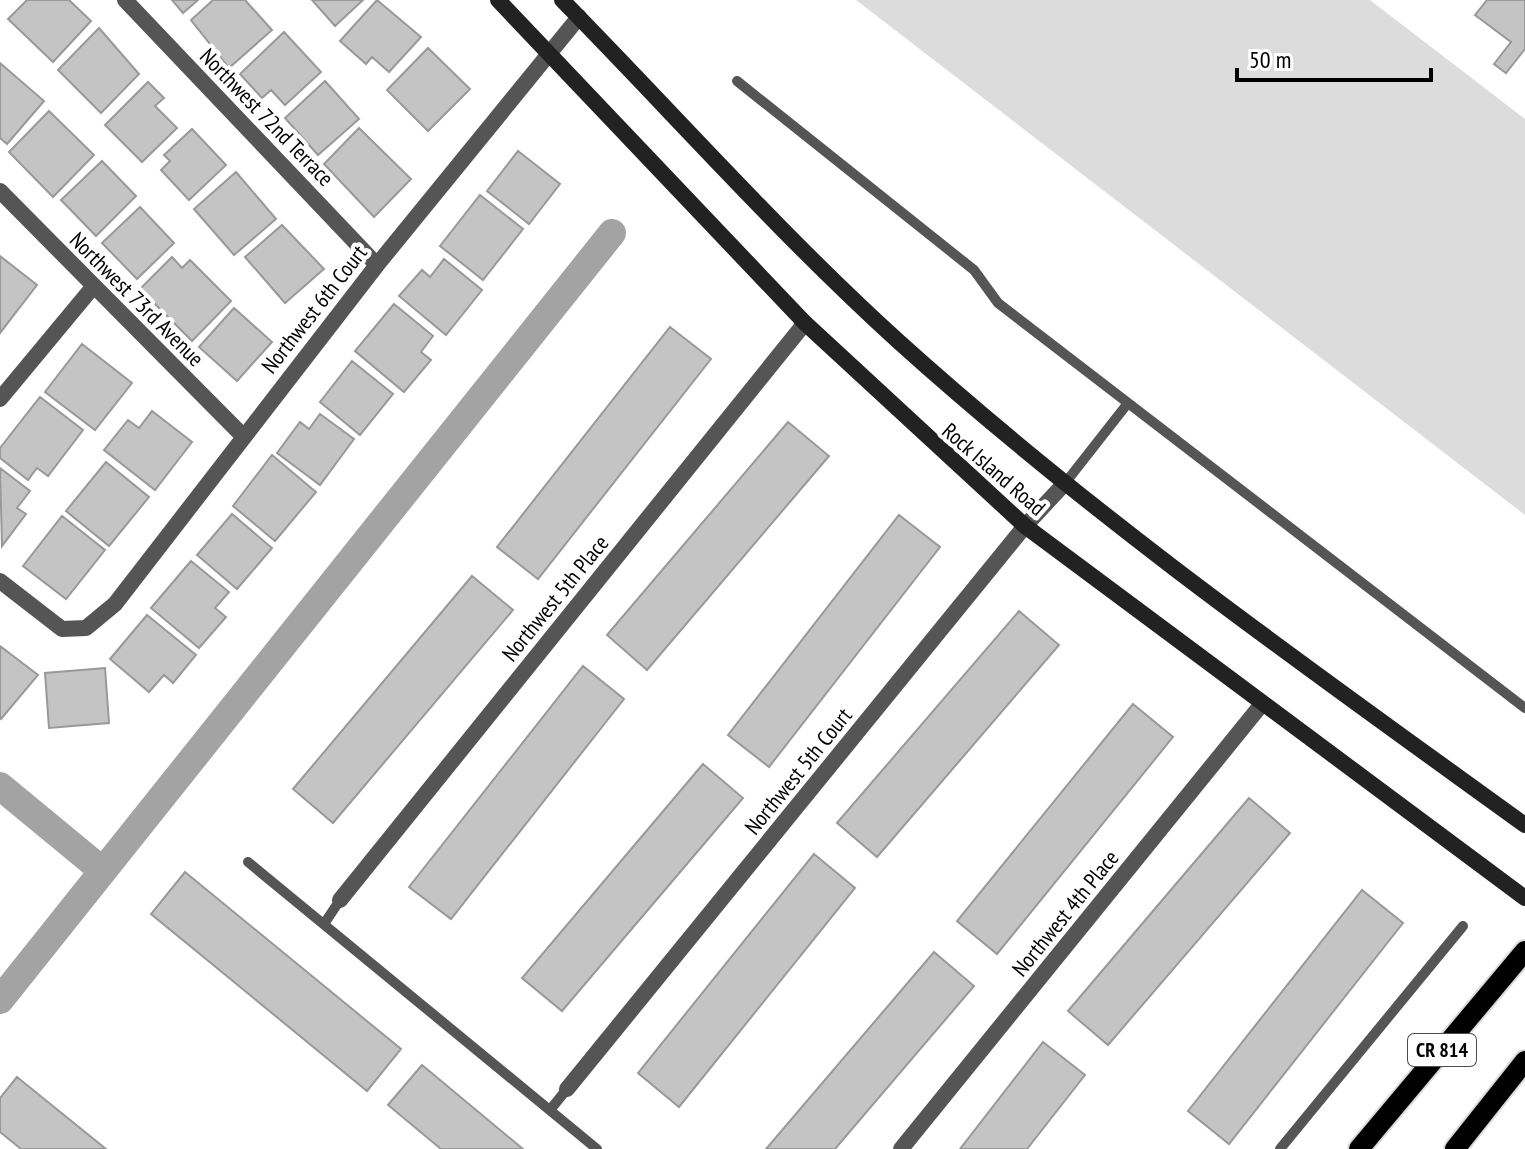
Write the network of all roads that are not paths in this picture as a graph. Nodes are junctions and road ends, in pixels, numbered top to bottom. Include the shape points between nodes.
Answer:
1 (125, 0) edge
2 (562, 0) edge
3 (503, 2) edge
4 (579, 17) junction
5 (549, 53) junction
6 (737, 81) dead end
7 (0, 191) edge
8 (377, 265) junction
9 (93, 287) junction
10 (805, 323) junction
11 (0, 399) edge
12 (1128, 403) junction
13 (243, 436) junction
14 (1066, 482) junction
15 (1025, 526) junction
16 (0, 581) edge
17 (1262, 704) junction
18 (1525, 708) edge
19 (1525, 825) edge
20 (248, 862) dead end
21 (1525, 898) edge
22 (340, 900) joint
23 (324, 924) junction
24 (1463, 926) dead end
25 (1525, 951) edge
26 (1525, 1061) edge
27 (567, 1089) joint
28 (550, 1110) junction
29 (597, 1149) edge
30 (901, 1149) edge
31 (1280, 1149) edge
32 (1359, 1149) edge
33 (1455, 1149) edge

1 - 8 street, Northwest 72nd Terrace
2 - 4 main road, Rock Island Road
3 - 5 main road, Rock Island Road
4 - 5 street, Northwest 6th Court
4 - 14 main road, Rock Island Road via 830,278
5 - 8 street, Northwest 6th Court
5 - 10 main road, Rock Island Road
6 - 12 lane via 974,270 998,303
7 - 9 street, Northwest 73rd Avenue
8 - 13 street, Northwest 6th Court
9 - 11 street
9 - 13 street, Northwest 73rd Avenue
10 - 15 main road, Rock Island Road
10 - 22 street, Northwest 5th Place
12 - 14 lane
12 - 18 lane
13 - 16 street, Northwest 6th Court via 115,604 86,628 62,629
14 - 15 street, Northwest 5th Court
14 - 19 main road, Rock Island Road via 1295,659
15 - 17 main road, Rock Island Road
15 - 27 street, Northwest 5th Court
17 - 21 main road, Rock Island Road
17 - 30 street, Northwest 4th Place
20 - 23 lane
22 - 23 lane
23 - 28 lane
24 - 31 lane
25 - 32 main road, CR 814
26 - 33 main road
27 - 28 lane
28 - 29 lane

